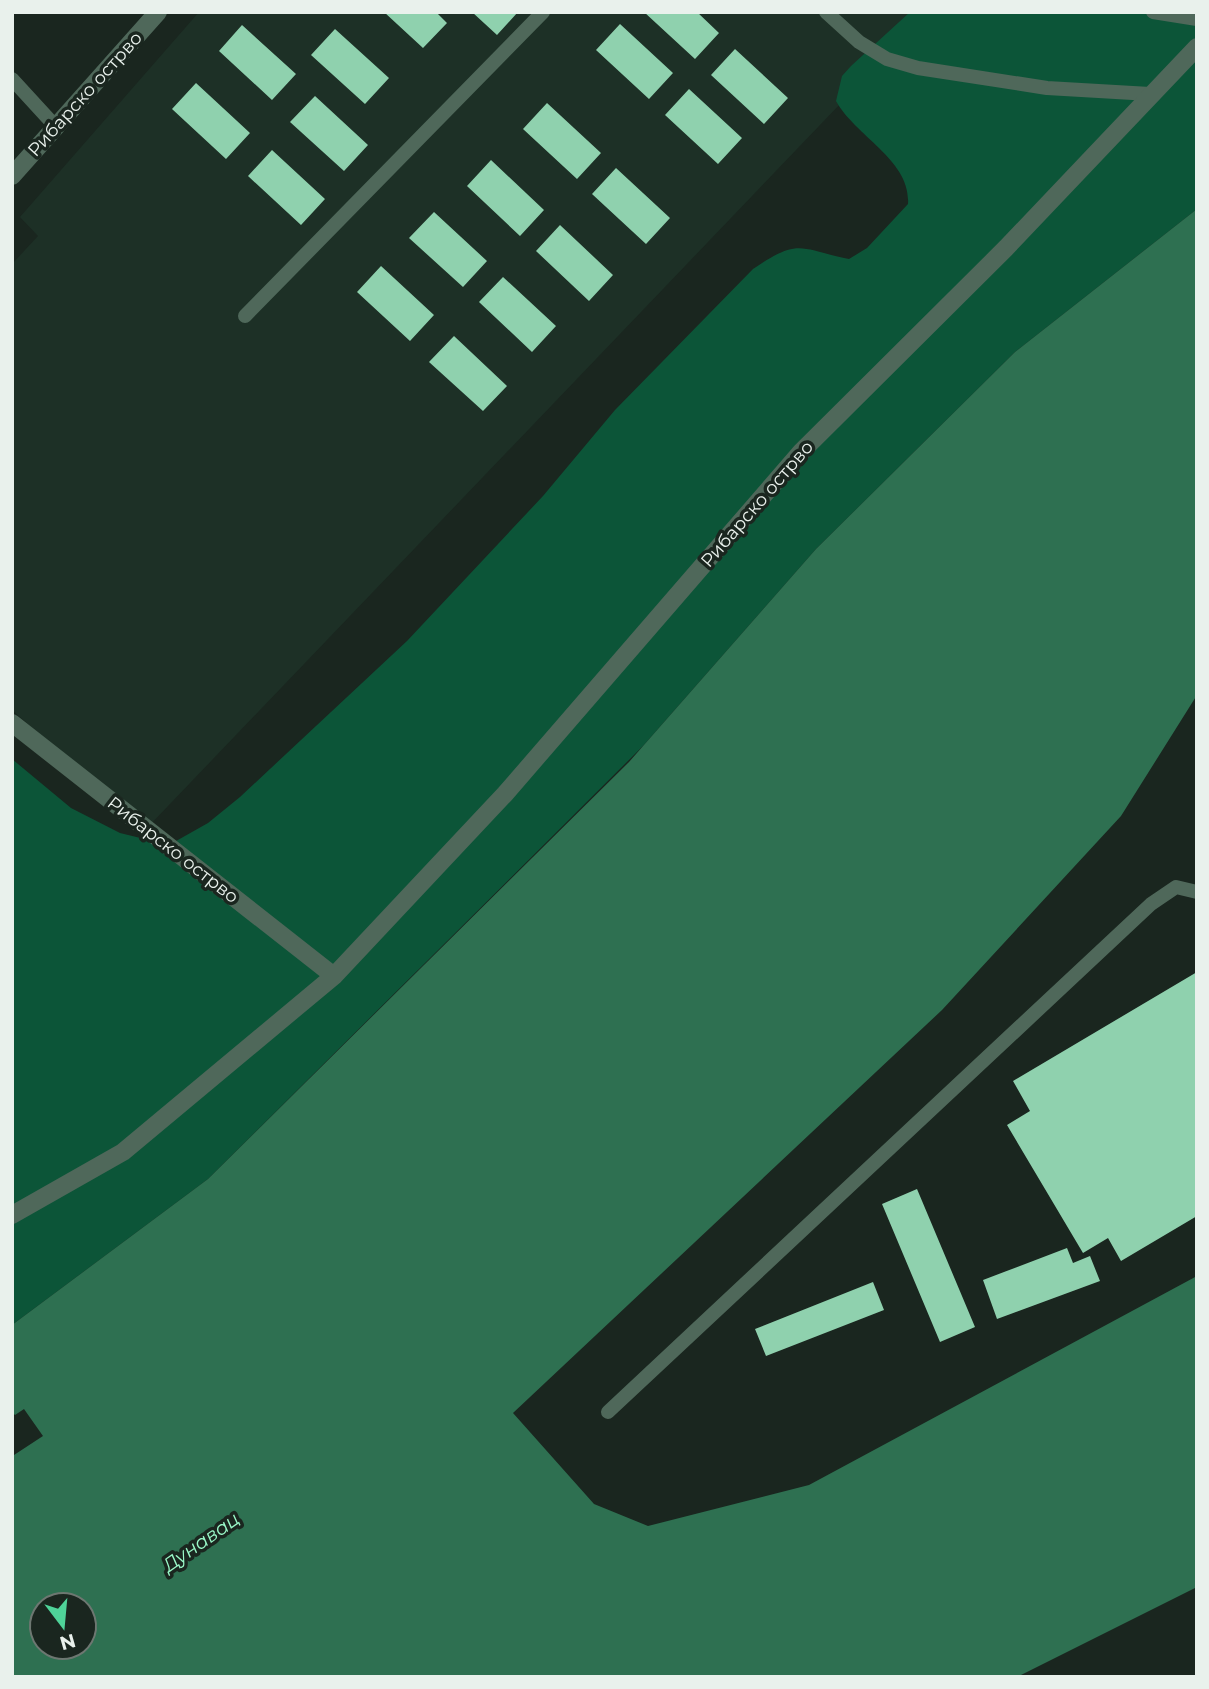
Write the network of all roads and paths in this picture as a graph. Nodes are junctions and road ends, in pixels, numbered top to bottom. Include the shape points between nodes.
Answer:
1 (158, 12) edge
2 (543, 12) edge
3 (826, 12) edge
4 (1153, 12) edge
5 (1197, 19) edge
6 (1197, 47) edge
7 (12, 79) edge
8 (1150, 94) junction
9 (56, 127) junction
10 (12, 176) edge
11 (245, 316) dead end
12 (12, 723) edge
13 (1197, 892) edge
14 (334, 976) junction
15 (12, 1215) edge
16 (608, 1412) dead end

1 - 9 street, Рибарско острво
2 - 11 lane
3 - 8 lane via 859,42 887,59 918,68 1047,88
4 - 5 lane
6 - 8 street, Рибарско острво
7 - 9 lane
8 - 14 street, Рибарско острво via 1006,248 801,452 505,794
9 - 10 street, Рибарско острво
12 - 14 street, Рибарско острво
13 - 16 lane via 1176,887 1151,904
14 - 15 street, Рибарско острво via 123,1152

